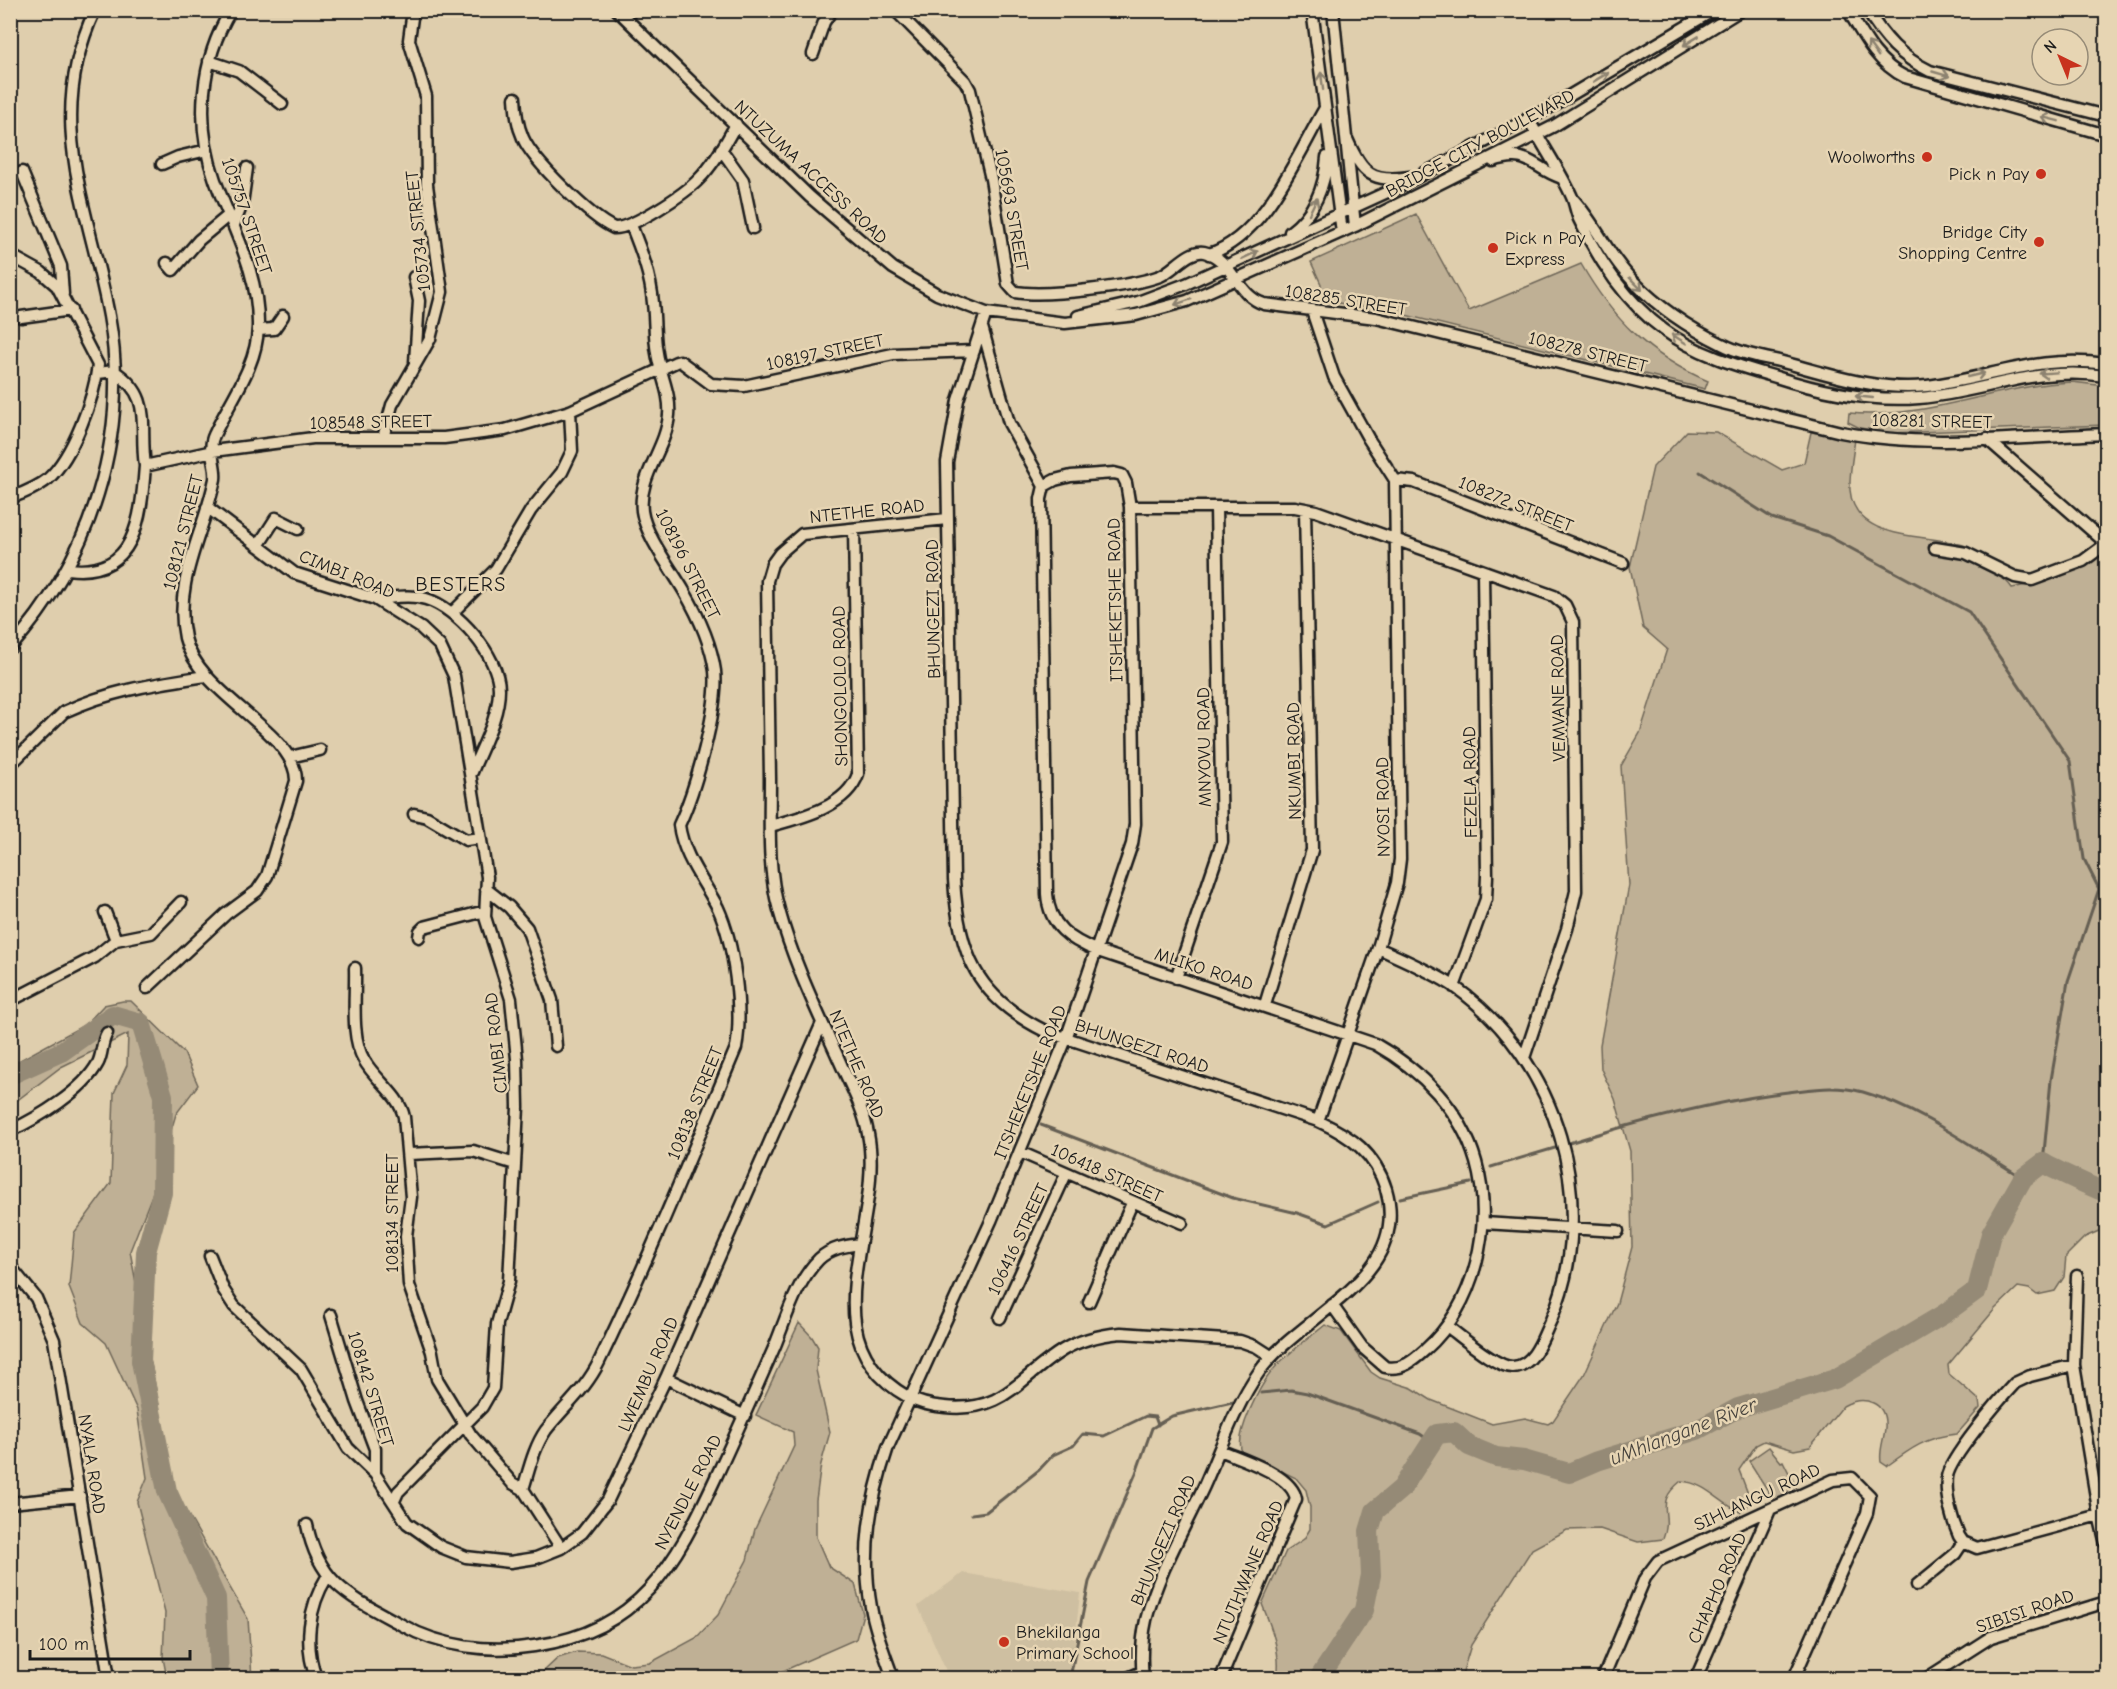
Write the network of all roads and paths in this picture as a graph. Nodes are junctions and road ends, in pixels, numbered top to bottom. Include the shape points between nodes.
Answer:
1 (95, 10) edge
2 (231, 10) edge
3 (413, 10) edge
4 (617, 10) edge
5 (832, 10) edge
6 (896, 10) edge
7 (1312, 10) edge
8 (1333, 10) edge
9 (1714, 10) edge
10 (1741, 10) edge
11 (1848, 10) edge
12 (1867, 10) edge
13 (813, 54) dead end
14 (209, 61) junction
15 (515, 98) dead end
16 (282, 104) dead end
17 (1325, 108) junction
18 (2106, 116) edge
19 (1528, 118) junction
20 (736, 124) junction
21 (1343, 128) junction
22 (1536, 133) junction
23 (2106, 135) edge
24 (1329, 139) junction
25 (721, 149) junction
26 (207, 150) junction
27 (162, 164) dead end
28 (247, 168) dead end
29 (22, 172) dead end
30 (1421, 175) junction
31 (1456, 175) junction
32 (1562, 178) junction
33 (1572, 198) junction
34 (1353, 207) junction
35 (1339, 214) junction
36 (232, 220) junction
37 (631, 225) junction
38 (1355, 226) junction
39 (753, 228) dead end
40 (1342, 232) junction
41 (1272, 245) junction
42 (1209, 254) junction
43 (10, 255) edge
44 (1226, 266) junction
45 (170, 267) dead end
46 (414, 276) dead end
47 (1237, 280) junction
48 (63, 294) junction
49 (71, 310) junction
50 (1312, 310) junction
51 (986, 313) junction
52 (283, 316) dead end
53 (21, 317) dead end
54 (1044, 320) junction
55 (982, 327) junction
56 (258, 330) junction
57 (1512, 350) joint
58 (974, 351) junction
59 (415, 364) junction
60 (2106, 364) edge
61 (659, 368) junction
62 (689, 368) joint
63 (114, 371) junction
64 (98, 373) junction
65 (2106, 376) edge
66 (1655, 385) joint
67 (570, 411) junction
68 (2106, 434) edge
69 (383, 438) junction
70 (1987, 440) junction
71 (213, 452) junction
72 (145, 466) junction
73 (1395, 480) junction
74 (1044, 486) junction
75 (10, 498) edge
76 (207, 507) junction
77 (1130, 507) junction
78 (1216, 507) junction
79 (1305, 509) junction
80 (947, 519) junction
81 (298, 529) dead end
82 (854, 529) junction
83 (1395, 539) junction
84 (2106, 544) edge
85 (258, 546) junction
86 (1935, 548) dead end
87 (1623, 563) dead end
88 (68, 569) junction
89 (1483, 572) junction
90 (375, 599) junction
91 (452, 613) junction
92 (706, 637) joint
93 (10, 648) edge
94 (206, 676) junction
95 (320, 750) dead end
96 (290, 757) junction
97 (10, 765) edge
98 (471, 774) junction
99 (414, 814) dead end
100 (770, 826) junction
101 (479, 838) junction
102 (486, 889) junction
103 (181, 902) dead end
104 (485, 911) junction
105 (105, 912) dead end
106 (418, 937) dead end
107 (116, 940) junction
108 (1378, 948) junction
109 (1098, 951) junction
110 (355, 968) dead end
111 (1176, 978) junction
112 (147, 987) dead end
113 (1454, 987) junction
114 (10, 1001) edge
115 (1265, 1005) junction
116 (822, 1023) junction
117 (107, 1033) dead end
118 (1349, 1033) junction
119 (1066, 1039) junction
120 (556, 1046) dead end
121 (1524, 1058) junction
122 (1318, 1121) junction
123 (10, 1131) edge
124 (1020, 1152) junction
125 (409, 1154) junction
126 (515, 1164) junction
127 (1066, 1174) junction
128 (1132, 1203) junction
129 (1182, 1223) dead end
130 (1484, 1223) junction
131 (1572, 1229) junction
132 (1618, 1231) dead end
133 (860, 1244) junction
134 (210, 1256) dead end
135 (10, 1266) edge
136 (2077, 1276) dead end
137 (1089, 1302) dead end
138 (1332, 1305) junction
139 (331, 1315) dead end
140 (1000, 1318) dead end
141 (1448, 1327) junction
142 (1271, 1356) junction
143 (2074, 1365) junction
144 (666, 1378) junction
145 (909, 1399) junction
146 (745, 1416) junction
147 (466, 1424) junction
148 (1220, 1450) junction
149 (375, 1474) junction
150 (523, 1489) junction
151 (80, 1496) junction
152 (394, 1501) junction
153 (10, 1503) edge
154 (1769, 1512) junction
155 (2099, 1515) junction
156 (307, 1525) dead end
157 (1963, 1542) junction
158 (2106, 1545) edge
159 (561, 1548) junction
160 (327, 1577) junction
161 (1917, 1585) dead end
162 (2106, 1602) edge
163 (1143, 1675) edge
164 (109, 1678) edge
165 (316, 1678) edge
166 (893, 1678) edge
167 (1128, 1678) edge
168 (1221, 1678) edge
169 (1603, 1678) edge
170 (1696, 1678) edge
171 (1794, 1678) edge
172 (1927, 1678) edge

1 - 63 street via 76,68 70,140 110,317
2 - 14 street, 105757 STREET
3 - 59 street, 105734 STREET via 408,40 426,96 427,185 442,284 441,305
4 - 20 street, NTUZUMA ACCESS ROAD
5 - 13 street
6 - 42 street, 105693 STREET via 970,90 991,179 1008,284 1013,291 1078,291 1144,279 1162,275 1195,253
17 -> 7 street
8 - 21 street
19 -> 9 street, BRIDGE CITY BOULEVARD
10 -> 22 street, BRIDGE CITY BOULEVARD via 1554,126
23 -> 11 street via 1905,77 1876,54
12 -> 18 street via 1890,45 1930,71
14 - 16 street via 239,71
14 - 26 street, 105757 STREET via 203,110
15 - 37 street via 518,126 535,158 607,224 618,229
17 - 24 street
17 - 42 street via 1289,174 1262,212 1231,244
19 - 22 street
19 - 30 street, BRIDGE CITY BOULEVARD
20 - 25 street
20 - 51 street, NTUZUMA ACCESS ROAD via 810,197 892,268 937,294
21 - 30 street via 1359,163 1373,177 1390,180
21 - 34 street
22 - 31 street, BRIDGE CITY BOULEVARD
22 - 32 street
24 - 35 street
41 -> 24 street via 1300,224 1313,207 1327,166
25 - 37 street via 694,185
25 - 39 street via 743,180
26 - 27 street
26 - 36 street, 105757 STREET via 215,182
28 - 36 street via 242,204
29 - 48 street via 61,266
30 - 34 street, BRIDGE CITY BOULEVARD
31 - 32 street via 1516,155
31 - 38 street, BRIDGE CITY BOULEVARD
32 - 33 street
33 -> 60 street via 1590,219 1617,264 1638,287 1673,315 1724,346 1829,374 1904,386 1930,385 2035,363
65 -> 33 street via 2074,372 2037,374 1922,397 1880,399 1833,393 1754,371 1684,343 1643,311 1598,253 1578,218
34 - 35 street, BRIDGE CITY BOULEVARD
34 - 38 street
35 - 40 street
35 - 41 street, NTUZUMA ACCESS ROAD
36 - 45 street via 199,240
36 - 56 street, 105757 STREET via 250,267 257,298
37 - 61 street, 108196 STREET via 645,259
38 - 40 street, NTUZUMA ACCESS ROAD
40 - 47 street, NTUZUMA ACCESS ROAD
44 -> 41 street, NTUZUMA ACCESS ROAD
42 - 44 street
43 - 48 street via 51,280
44 - 47 street, 108285 STREET
44 - 54 street, NTUZUMA ACCESS ROAD via 1138,303
46 - 59 street via 419,313
47 - 50 street, 108285 STREET via 1248,297 1258,303
47 -> 54 street, NTUZUMA ACCESS ROAD via 1187,301 1136,315 1074,322
48 - 49 street
49 - 53 street
49 - 64 street via 98,362
50 - 57 street, 108285 STREET via 1376,318
50 - 73 street via 1335,377
51 - 54 street, NTUZUMA ACCESS ROAD
51 - 55 street, BHUNGEZI ROAD
52 - 56 street via 274,329
55 - 58 street, BHUNGEZI ROAD
55 - 74 street via 1009,423
56 - 71 street, 105757 STREET via 242,384 213,437
57 - 66 street, 108278 STREET
58 - 62 street, 108197 STREET via 893,354 744,386 711,384
58 - 80 street, BHUNGEZI ROAD via 949,443
59 - 69 street, 105734 STREET via 392,405
61 - 62 street, 108548 STREET via 680,362
61 - 67 street, 108548 STREET
61 - 92 street, 108196 STREET via 668,394 669,415 644,485 642,511 648,530 692,604
63 - 64 street
63 - 72 street via 133,385 141,398
63 - 88 street via 113,428 107,465
64 - 75 street via 74,440 58,466 38,486
66 - 70 street, 108281 STREET via 1878,439
67 - 69 street, 108548 STREET via 528,425 471,436
67 - 91 street via 572,451 562,472 531,510 496,568
68 - 70 street, 108281 STREET
69 - 71 street, 108548 STREET via 313,438
70 - 84 street
71 - 72 street, 108548 STREET
71 - 76 street, 108121 STREET via 215,478
72 - 88 street via 136,527 127,550 95,570
73 - 83 street, NYOSI ROAD
73 - 87 street, 108272 STREET via 1423,485
74 - 77 street, ITSHEKETSHE ROAD via 1071,476 1122,476
74 - 109 street, MLIKO ROAD via 1042,653 1048,906 1059,929
76 - 85 street, CIMBI ROAD
76 - 94 street, 108121 STREET via 190,557 183,604 187,644
77 - 78 street, VEMVANE ROAD
77 - 109 street, ITSHEKETSHE ROAD via 1136,824
78 - 79 street, VEMVANE ROAD
78 - 111 street, MNYOVU ROAD via 1222,842
79 - 83 street, VEMVANE ROAD
79 - 115 street, NKUMBI ROAD via 1312,850
80 - 82 street, NTETHE ROAD
80 - 119 street, BHUNGEZI ROAD via 954,879 961,936 978,977 997,1001 1026,1022
81 - 85 street via 276,518
82 - 100 street, SHONGOLOLO ROAD via 858,774 848,791 833,802
82 - 100 street, NTETHE ROAD via 801,534 780,553 769,573
83 - 89 street, VEMVANE ROAD
83 - 108 street, NYOSI ROAD via 1400,859 1397,884
84 - 86 street via 2083,561 2032,580 2014,577 1966,553
85 - 90 street, CIMBI ROAD via 298,575
88 - 93 street
89 - 113 street, FEZELA ROAD via 1488,876 1486,899
89 - 121 street, VEMVANE ROAD via 1554,596 1565,605 1573,622 1576,891
90 - 91 street via 423,598
90 - 98 street, CIMBI ROAD via 421,628 447,657 457,685
91 - 98 street via 484,649 498,681 496,706
92 - 150 street, 108138 STREET via 715,672 712,705 695,783 674,824 724,926 738,993 740,1022 736,1048 670,1208 599,1364 542,1437
94 - 96 street, 108121 STREET
94 - 97 street via 121,690 74,707 64,712
95 - 96 street
96 - 112 street via 296,784 265,880
98 - 101 street, CIMBI ROAD
99 - 101 street via 427,817 463,839
100 - 116 street, NTETHE ROAD via 772,876 778,905
101 - 102 street, CIMBI ROAD
102 - 104 street, CIMBI ROAD
102 - 120 street via 527,928 552,1000
103 - 107 street via 151,933
104 - 106 street via 424,927
104 - 126 street, CIMBI ROAD via 512,1004 518,1097
105 - 107 street
107 - 114 street via 95,957
108 - 113 street
108 - 118 street, NYOSI ROAD
109 - 111 street, MLIKO ROAD
109 - 119 street, ITSHEKETSHE ROAD
110 - 125 street, 108134 STREET via 360,1052 403,1112
111 - 115 street, MLIKO ROAD
113 - 121 street via 1488,1016
115 - 118 street, MLIKO ROAD
116 - 133 street, NTETHE ROAD via 868,1134 869,1190
116 - 144 street, LWEMBU ROAD
117 - 123 street via 98,1062 82,1082 54,1106
118 - 122 street, NYOSI ROAD
118 - 130 street, MLIKO ROAD via 1408,1064 1456,1118 1475,1160
119 - 122 street, BHUNGEZI ROAD
119 - 124 street, ITSHEKETSHE ROAD
121 - 131 street via 1550,1106 1564,1149 1572,1193
122 - 138 street, BHUNGEZI ROAD via 1364,1149 1378,1167 1389,1198 1387,1232 1380,1253 1366,1274
124 - 127 street, 106418 STREET
124 - 145 street, ITSHEKETSHE ROAD
125 - 126 street via 473,1151
125 - 147 street, 108134 STREET via 409,1286 440,1386
126 - 147 street, CIMBI ROAD via 509,1281 497,1324 492,1388 482,1407
127 - 128 street, 106418 STREET
127 - 140 street, 106416 STREET
128 - 129 street, 106418 STREET
128 - 137 street
130 - 131 street
130 - 141 street, MLIKO ROAD via 1473,1273
131 - 132 street
131 - 141 street via 1562,1288 1537,1350 1527,1362 1504,1366
133 - 145 street, NTETHE ROAD via 853,1304 859,1343 874,1369
133 - 146 street, NYENDLE ROAD via 828,1252 805,1276
134 - 149 street, LWEMBU ROAD via 234,1306 301,1369 348,1448
135 - 151 street, NYALA ROAD via 36,1298 54,1340
136 - 143 street
138 - 141 street, MLIKO ROAD via 1371,1356 1392,1368 1416,1358
138 - 142 street, BHUNGEZI ROAD
139 - 149 street, 108142 STREET via 375,1449
142 - 145 street, NTETHE ROAD via 1240,1341 1121,1333 1071,1345 997,1400 955,1408
142 - 148 street, BHUNGEZI ROAD via 1244,1398
143 - 155 street
143 - 157 street via 2015,1383 1953,1461 1947,1487 1955,1528
144 - 146 street
144 - 159 street, LWEMBU ROAD via 604,1506 582,1533
145 - 166 street, ITSHEKETSHE ROAD via 876,1482 867,1532 871,1608
146 - 160 street, NYENDLE ROAD via 692,1529 662,1577 623,1612 573,1638 508,1650 447,1642 416,1633
147 - 150 street, 108134 STREET via 512,1484
147 - 152 street, CIMBI ROAD via 398,1492
148 - 163 street, BHUNGEZI ROAD via 1158,1585 1143,1636
148 - 168 street, NTUTHWANE ROAD via 1282,1479 1295,1490 1296,1499
149 - 152 street, LWEMBU ROAD
150 - 159 street
151 - 153 street
151 - 164 street, NYALA ROAD
152 - 159 street, LWEMBU ROAD via 401,1516 415,1530 466,1557 510,1562 536,1558
154 - 169 street, SIHLANGU ROAD via 1658,1561 1645,1578
154 - 170 street, CHAPHO ROAD
154 - 171 street, SIHLANGU ROAD via 1842,1478 1852,1478 1870,1497 1867,1513
155 - 157 street via 1988,1547 1977,1548
155 - 158 street
156 - 160 street, NYENDLE ROAD via 314,1553
157 - 161 street via 1955,1554
160 - 165 street via 311,1615 311,1660
162 - 172 street, SIBISI ROAD via 1991,1637
163 - 167 street

